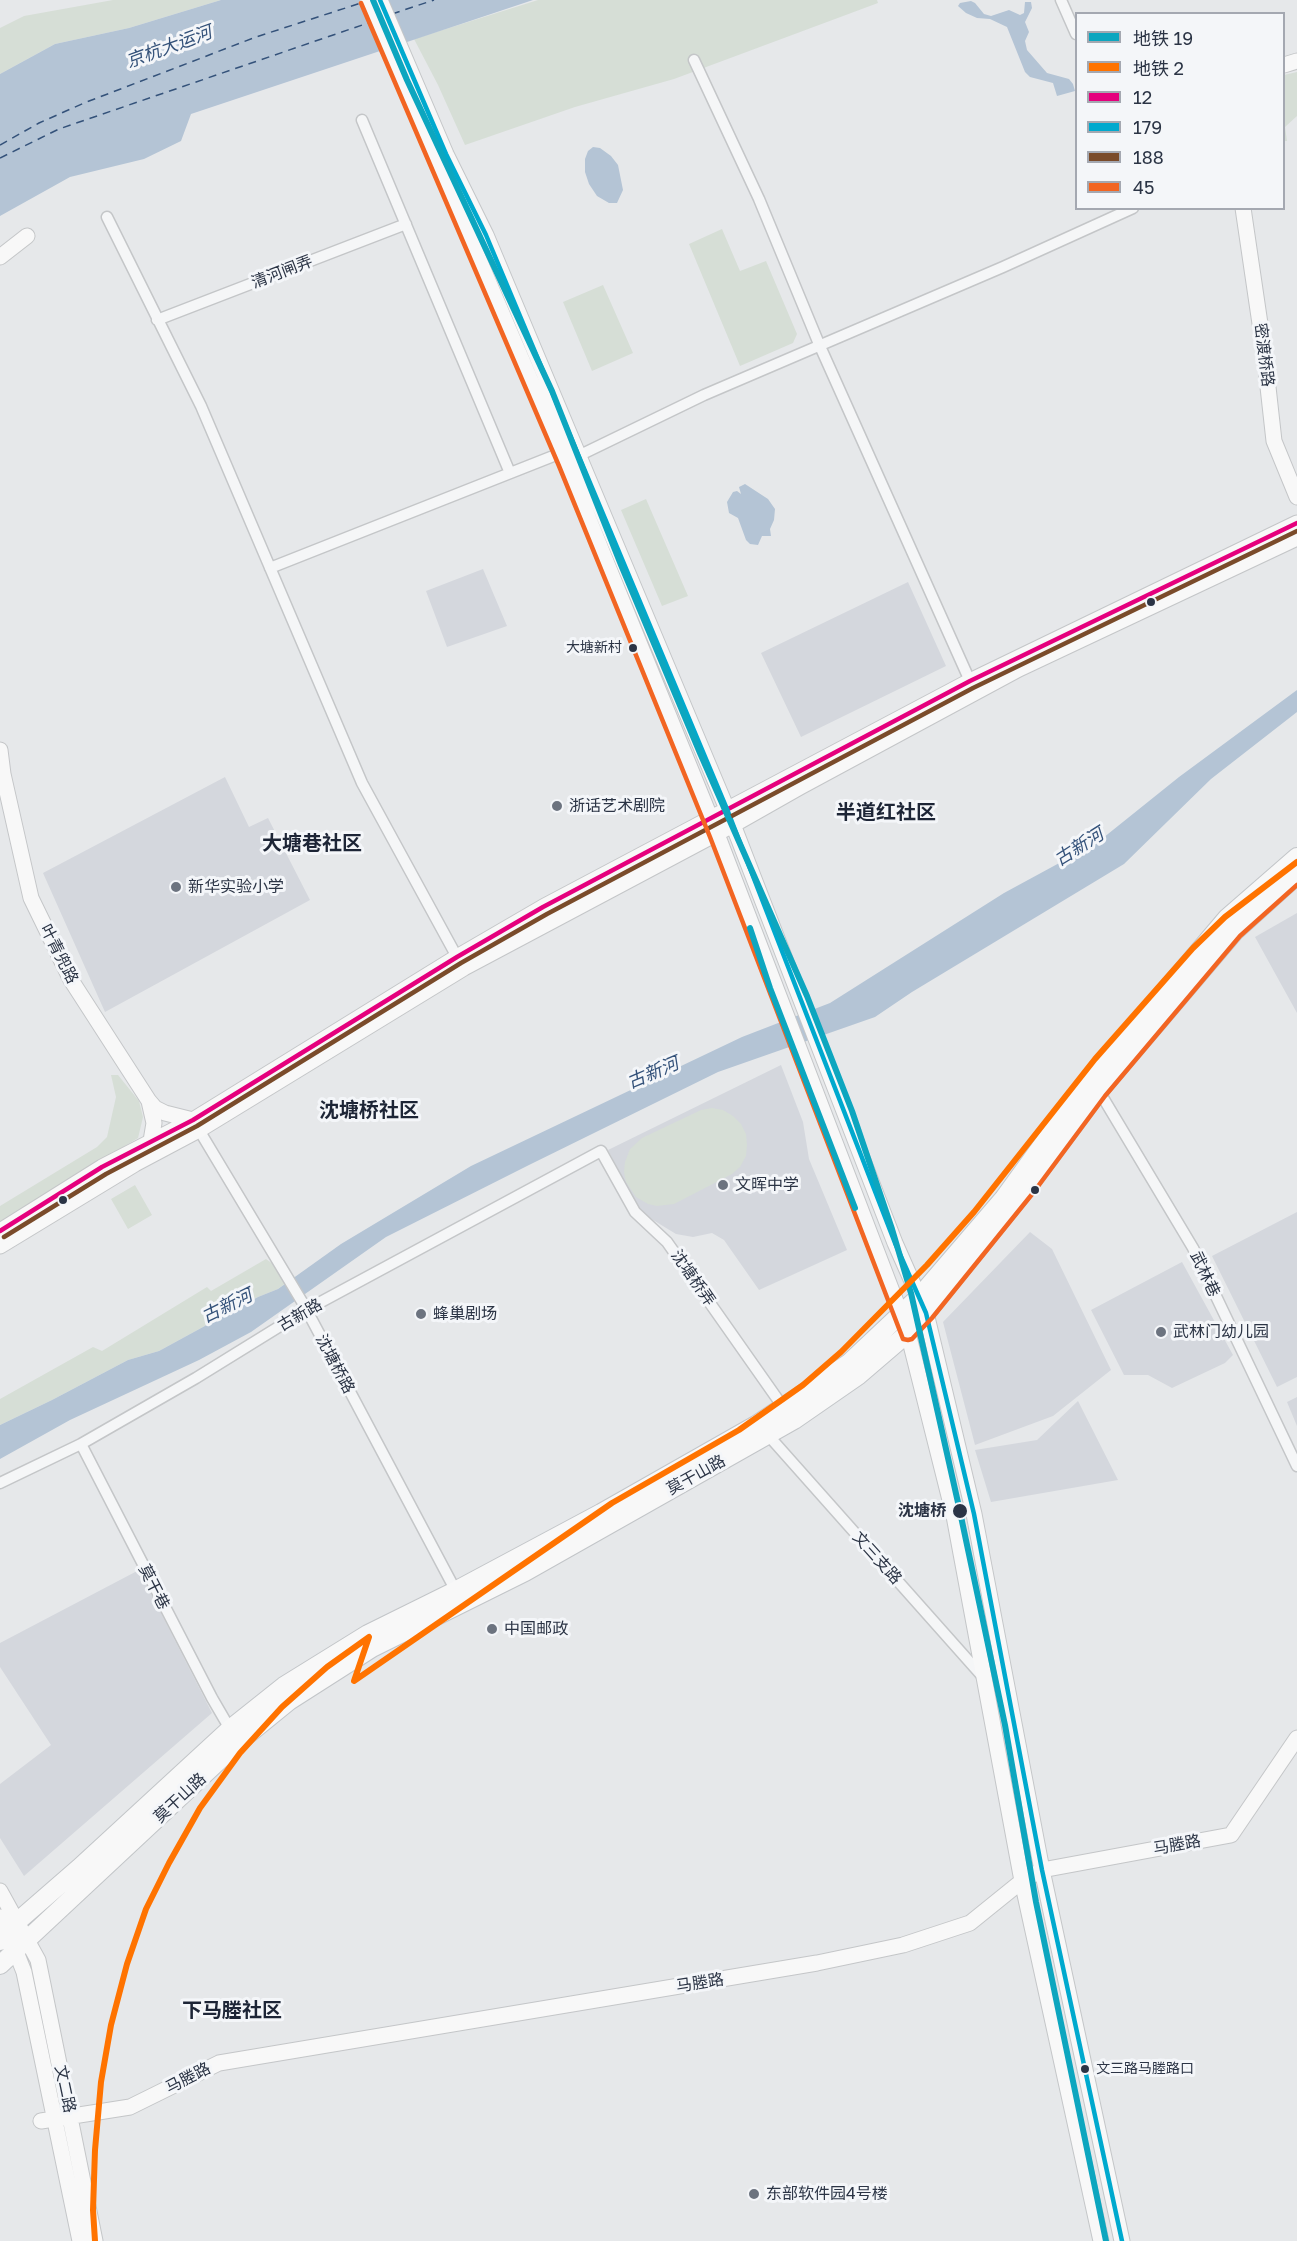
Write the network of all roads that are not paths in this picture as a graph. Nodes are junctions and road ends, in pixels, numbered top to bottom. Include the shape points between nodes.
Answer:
1 (368, 0) edge
2 (380, 0) edge
3 (1061, 0) edge
4 (1075, 30) edge
5 (694, 60) dead end
6 (362, 120) dead end
7 (440, 156) junction
8 (1129, 210) edge
9 (1243, 210) edge
10 (107, 217) dead end
11 (406, 224) junction
12 (27, 236) dead end
13 (0, 257) edge
14 (157, 320) junction
15 (819, 344) junction
16 (569, 457) junction
17 (510, 473) junction
18 (1297, 497) edge
19 (1297, 523) edge
20 (1297, 538) edge
21 (270, 568) junction
22 (970, 681) junction
23 (0, 750) edge
24 (2, 774) edge
25 (727, 809) junction
26 (711, 818) junction
27 (733, 825) junction
28 (717, 834) junction
29 (1297, 857) edge
30 (1297, 875) edge
31 (457, 957) junction
32 (1099, 1091) junction
33 (149, 1101) junction
34 (196, 1125) junction
35 (151, 1141) junction
36 (601, 1151) joint
37 (0, 1231) edge
38 (0, 1246) edge
39 (920, 1296) junction
40 (305, 1308) junction
41 (926, 1314) junction
42 (900, 1316) junction
43 (908, 1333) junction
44 (783, 1407) junction
45 (768, 1435) junction
46 (81, 1444) junction
47 (1297, 1466) edge
48 (0, 1483) edge
49 (459, 1597) junction
50 (986, 1680) junction
51 (230, 1728) junction
52 (1297, 1738) edge
53 (1042, 1870) junction
54 (1022, 1881) junction
55 (0, 1891) edge
56 (11, 1934) edge
57 (0, 1965) edge
58 (56, 2119) junction
59 (80, 2241) edge
60 (95, 2241) edge
61 (1101, 2241) edge
62 (1122, 2241) edge

1 - 7 main road
2 - 7 main road
3 - 4 street
5 - 15 street via 759,199
6 - 11 street
7 - 16 main road
8 - 15 street
9 - 18 main road, 密渡桥路 via 1274,441
10 - 14 street
11 - 14 street, 清河闸弄
11 - 17 street
12 - 13 main road
14 - 21 street via 201,406
15 - 16 street
15 - 22 street
16 - 17 street
16 - 25 main road
16 - 26 main road
17 - 21 street
19 - 22 main road
20 - 27 main road via 1019,669
21 - 31 street via 362,783
22 - 25 main road
23 - 24 main road, 叶青兜路
24 - 33 main road, 叶青兜路 via 31,898 71,980
25 - 26 main road
25 - 27 main road
26 - 28 main road
26 - 31 main road via 543,906
27 - 28 main road
27 - 39 main road via 895,1243
28 - 34 main road via 464,968
28 - 42 main road
29 - 39 main road, 莫干山路 via 1227,918 1088,1082 1004,1198
30 - 32 main road, 莫干山路 via 1235,931
31 - 34 main road
32 - 41 main road, 莫干山路
32 - 47 street, 武林巷 via 1193,1248
33 - 34 main road via 155,1108
33 - 35 main road, 叶青兜路 via 154,1123
34 - 35 main road
34 - 38 main road
34 - 40 street, 沈塘桥路
35 - 37 main road
36 - 40 street, 古新路
36 - 44 street, 沈塘桥弄 via 635,1212 667,1242
39 - 41 main road
39 - 42 main road, 莫干山路
40 - 46 street, 古新路 via 196,1378
40 - 49 street, 沈塘桥路
41 - 43 main road, 莫干山路
41 - 53 main road via 974,1514
42 - 43 main road
42 - 44 main road, 莫干山路 via 849,1363
43 - 45 main road, 莫干山路 via 859,1375
43 - 50 main road via 954,1516
44 - 49 main road, 莫干山路
45 - 49 main road, 莫干山路 via 525,1572
45 - 50 street, 文三支路
46 - 48 street, 古新路
46 - 51 street, 莫干巷
49 - 51 main road, 莫干山路 via 368,1634 284,1686
49 - 56 main road, 莫干山路 via 289,1701 241,1740 86,1887
50 - 54 main road
51 - 56 main road, 莫干山路
52 - 53 main road, 马塍路 via 1231,1835
53 - 54 main road, 马塍路
53 - 62 main road
54 - 58 main road, 马塍路 via 970,1923 903,1945 817,1963 219,2063 130,2108
54 - 61 main road
55 - 56 main road, 文二路
56 - 57 main road, 莫干山路
56 - 58 main road, 文二路 via 38,1960
58 - 59 main road, 文二路
58 - 60 main road, 文二路

